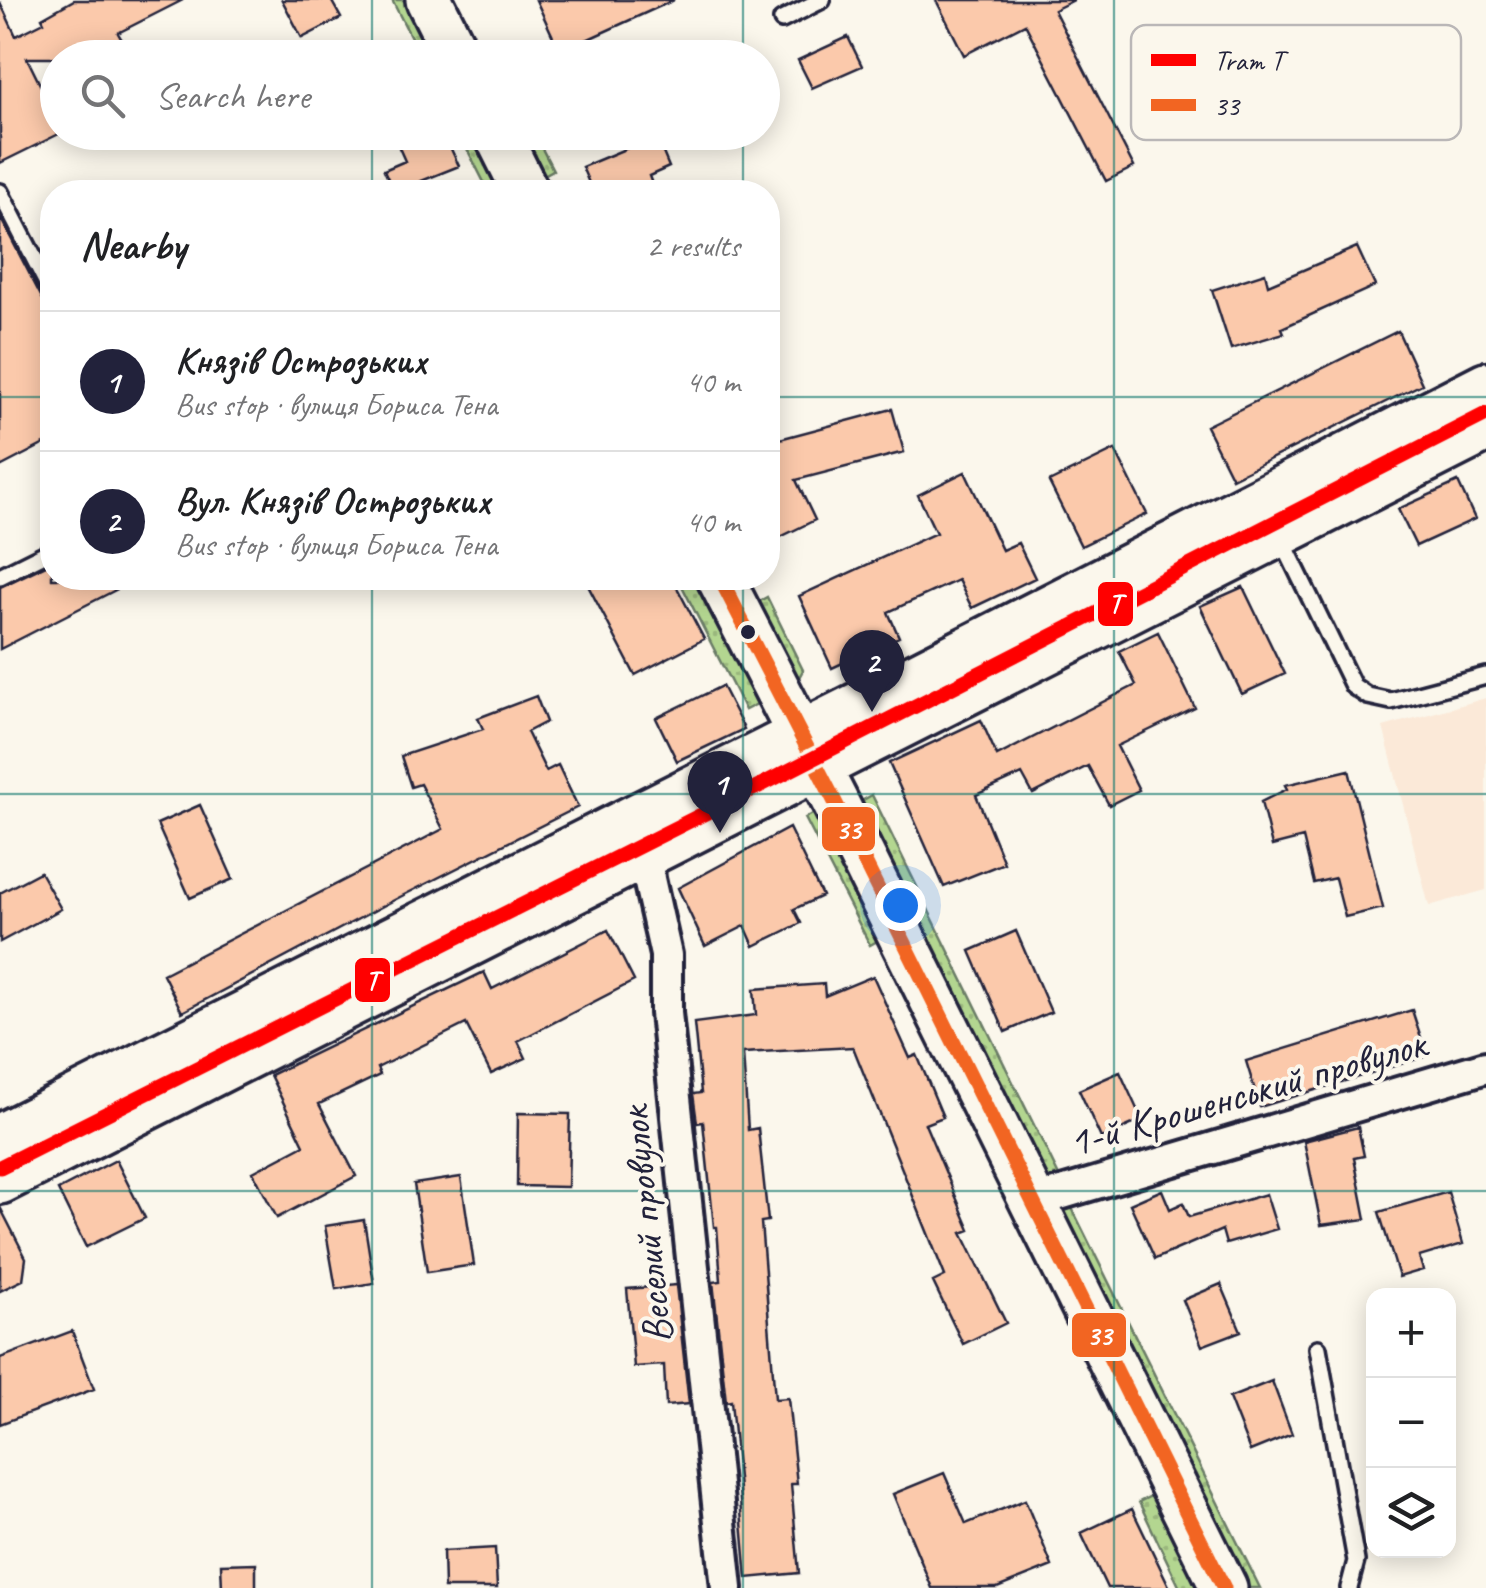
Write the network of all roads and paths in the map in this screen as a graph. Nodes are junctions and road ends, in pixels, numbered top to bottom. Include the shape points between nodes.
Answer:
1 (430, 0) edge
2 (822, 0) edge
3 (782, 20) dead end
4 (449, 40) edge
5 (505, 150) edge
6 (520, 180) edge
7 (0, 192) edge
8 (40, 270) edge
9 (1486, 385) edge
10 (1486, 429) edge
11 (1279, 534) junction
12 (40, 556) edge
13 (0, 576) edge
14 (726, 590) edge
15 (1486, 676) edge
16 (810, 752) junction
17 (647, 855) junction
18 (1486, 1068) edge
19 (8, 1146) edge
20 (1032, 1202) junction
21 (1318, 1348) dead end
22 (727, 1588) edge
23 (1224, 1588) edge
24 (1349, 1588) edge

1 - 4 street
2 - 3 lane
5 - 6 street
7 - 8 lane
9 - 16 street
10 - 11 street
11 - 15 lane via 1353,686 1391,701
11 - 16 street
12 - 13 lane
14 - 16 street
16 - 17 street
16 - 19 street
16 - 20 street
17 - 19 street
17 - 22 street, Веселий провулок via 666,955 666,1013
18 - 20 street, 1-й Крошенський провулок
20 - 23 street
21 - 24 lane via 1356,1561

